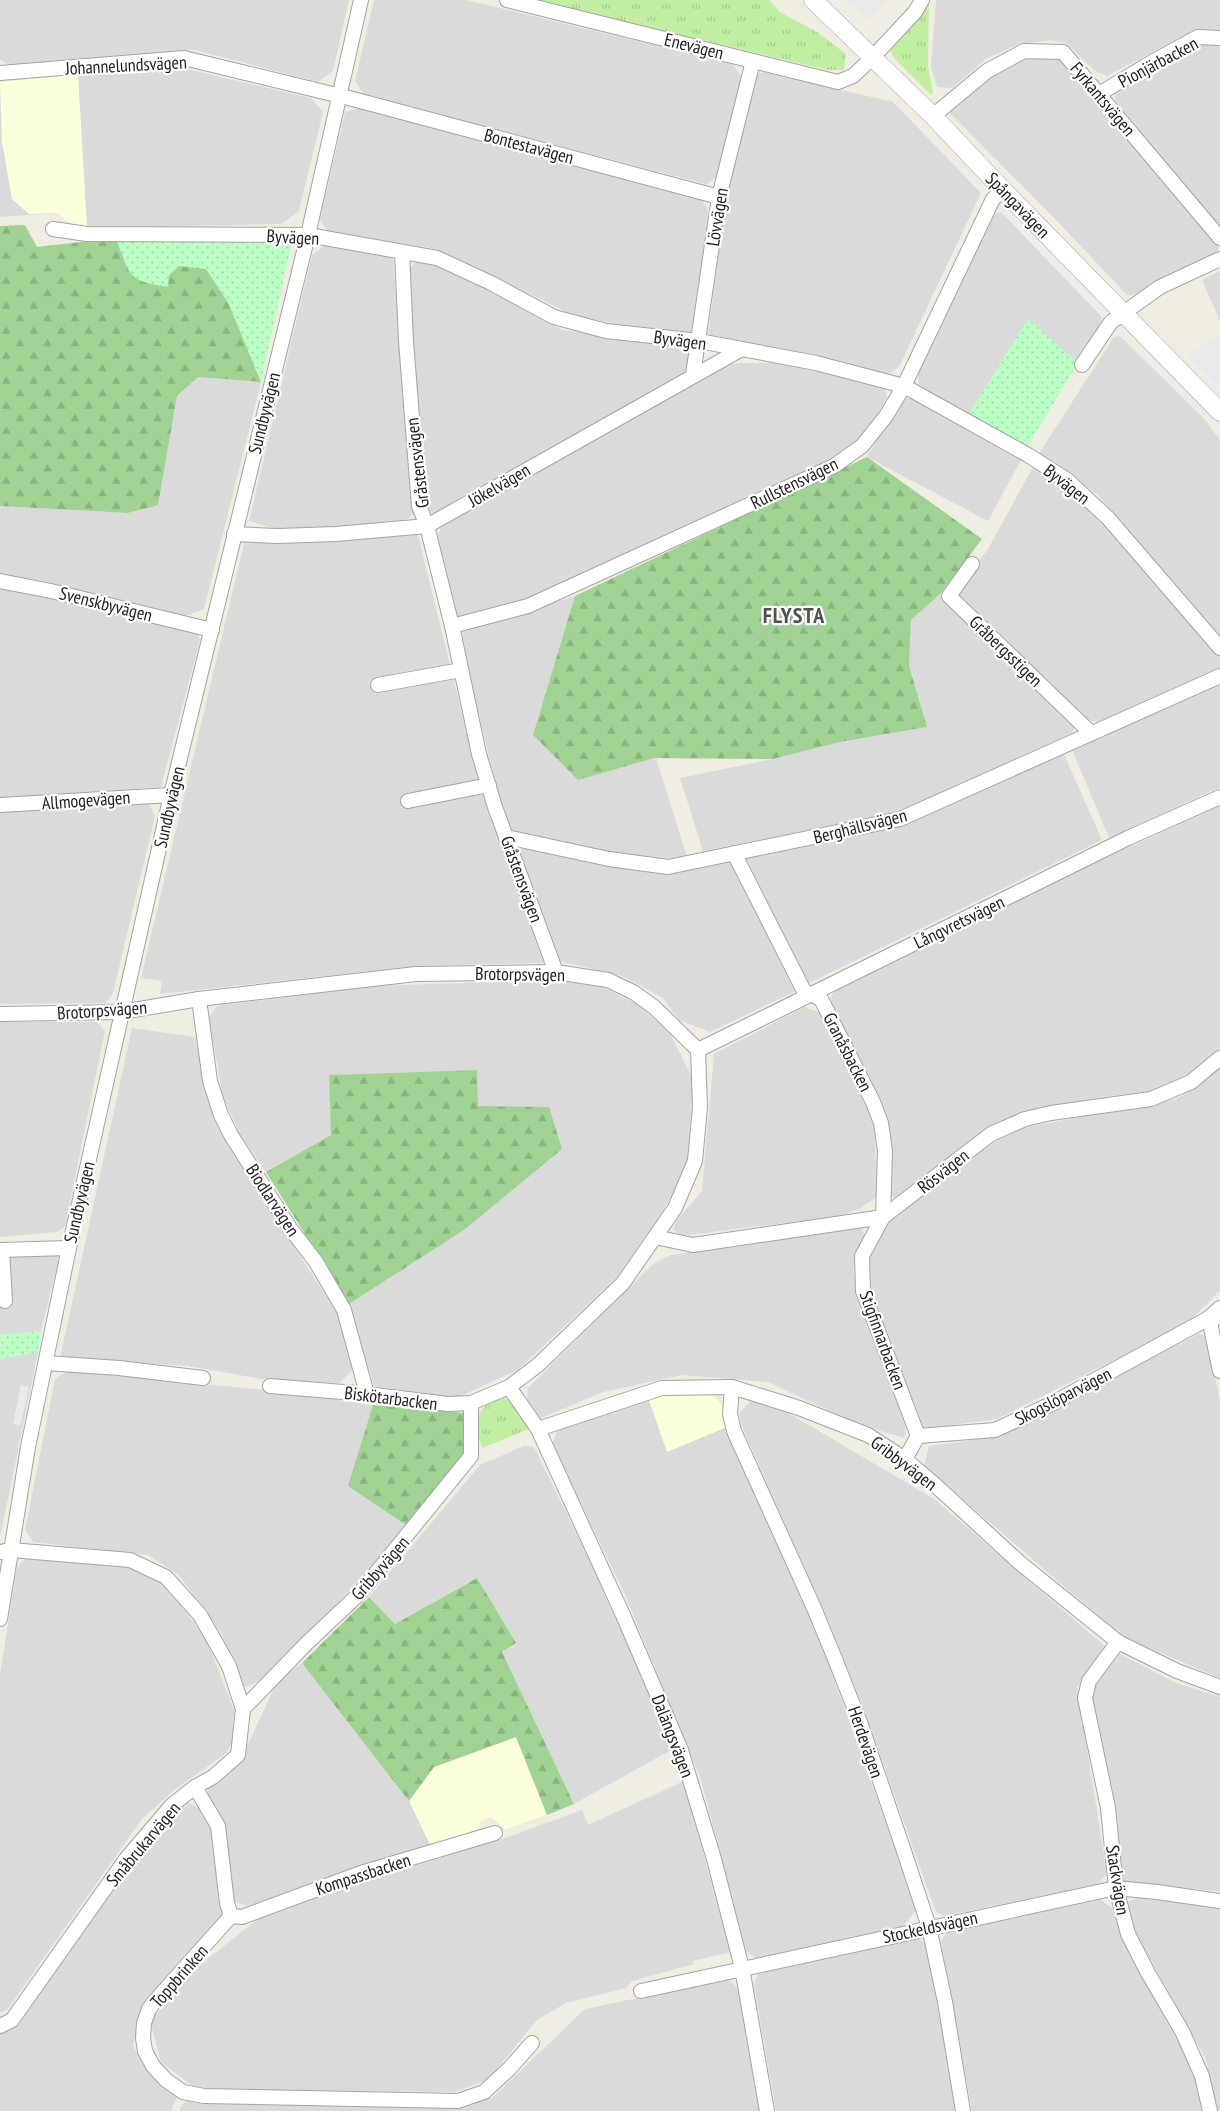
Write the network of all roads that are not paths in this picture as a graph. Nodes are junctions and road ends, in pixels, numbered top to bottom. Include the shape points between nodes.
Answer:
1 (361, 0) edge
2 (507, 0) edge
3 (813, 0) edge
4 (922, 0) edge
5 (1220, 38) edge
6 (873, 57) junction
7 (752, 60) junction
8 (0, 72) edge
9 (1099, 94) junction
10 (339, 96) junction
11 (933, 116) junction
12 (1003, 190) junction
13 (719, 197) junction
14 (53, 229) dead end
15 (308, 235) junction
16 (1220, 238) edge
17 (402, 252) junction
18 (1220, 259) edge
19 (1123, 313) junction
20 (699, 341) junction
21 (740, 350) junction
22 (1082, 365) dead end
23 (693, 375) junction
24 (904, 386) junction
25 (1220, 412) edge
26 (427, 526) junction
27 (234, 534) junction
28 (972, 564) dead end
29 (0, 581) edge
30 (452, 626) junction
31 (212, 630) junction
32 (1220, 648) edge
33 (461, 670) junction
34 (1220, 676) edge
35 (378, 685) dead end
36 (1091, 733) junction
37 (489, 785) junction
38 (171, 795) junction
39 (1220, 797) edge
40 (408, 801) dead end
41 (0, 806) edge
42 (506, 837) junction
43 (734, 852) junction
44 (556, 972) junction
45 (812, 995) junction
46 (199, 999) junction
47 (122, 1012) junction
48 (0, 1014) edge
49 (698, 1050) junction
50 (1220, 1058) edge
51 (883, 1217) junction
52 (655, 1237) junction
53 (69, 1248) junction
54 (1, 1250) edge
55 (5, 1300) dead end
56 (1216, 1315) edge
57 (46, 1363) junction
58 (1220, 1370) edge
59 (203, 1378) dead end
60 (270, 1386) dead end
61 (509, 1387) junction
62 (732, 1387) junction
63 (367, 1394) junction
64 (471, 1403) junction
65 (538, 1430) junction
66 (918, 1436) junction
67 (904, 1459) junction
68 (6, 1551) edge
69 (0, 1619) edge
70 (1118, 1642) junction
71 (1220, 1687) edge
72 (243, 1709) junction
73 (195, 1787) junction
74 (495, 1833) dead end
75 (1116, 1888) junction
76 (1220, 1901) edge
77 (231, 1916) junction
78 (929, 1927) junction
79 (742, 1968) junction
80 (641, 1991) dead end
81 (0, 2026) edge
82 (532, 2043) dead end
83 (767, 2111) edge
84 (963, 2111) edge
85 (1210, 2111) edge

1 - 10 street, Sundbyvägen
2 - 7 street, Enevägen
3 - 6 street, Spångavägen
4 - 6 street, Enevägen via 915,12
5 - 9 street, Pionjärbacken via 1198,37
6 - 7 street, Enevägen via 853,76 838,82
6 - 11 street, Spångavägen
7 - 13 street, Lövvägen
8 - 10 street, Johannelundsvägen via 184,58
9 - 11 street, Fyrkantsvägen via 1063,52 1024,51 987,71
9 - 16 street, Fyrkantsvägen
10 - 13 street, Bontestavägen
10 - 15 street, Sundbyvägen
11 - 12 street, Spångavägen
12 - 19 street, Spångavägen
12 - 24 street, Rullstensvägen via 993,199
13 - 20 street, Lövvägen
14 - 15 street, Byvägen via 88,234
15 - 17 street, Byvägen
15 - 27 street, Sundbyvägen
17 - 20 street, Byvägen via 437,258 554,317 606,331
17 - 26 street, Gråstensvägen via 419,506
18 - 19 street via 1160,287
19 - 22 street via 1111,322
19 - 25 street, Spångavägen
20 - 21 street, Byvägen
20 - 23 street, Lövvägen
21 - 23 street, Jökelvägen
21 - 24 street, Byvägen via 816,363
23 - 26 street, Jökelvägen
24 - 30 street, Rullstensvägen via 862,446 834,466 528,606
24 - 32 street, Byvägen via 1067,480 1108,518
26 - 27 street, Jökelvägen via 336,534
26 - 30 street, Gråstensvägen
27 - 31 street, Sundbyvägen
28 - 36 street, Gråbergsstigen via 949,596
29 - 31 street, Svenskbyvägen
30 - 33 street, Gråstensvägen
31 - 38 street, Sundbyvägen
33 - 35 street
33 - 37 street, Gråstensvägen
34 - 36 street, Berghällsvägen
36 - 43 street, Berghällsvägen via 900,819
37 - 40 street
37 - 42 street, Gråstensvägen
38 - 41 street, Allmogevägen
38 - 47 street, Sundbyvägen
39 - 45 street, Långvretsvägen via 1128,838
42 - 43 street, Berghällsvägen via 609,859 668,866
42 - 44 street, Gråstensvägen
43 - 45 street, Granåsbacken via 804,991
44 - 46 street, Brotorpsvägen via 416,974
44 - 49 street, Brotorpsvägen via 608,980 633,992 654,1007
45 - 49 street, Långvretsvägen
45 - 51 street, Granåsbacken via 821,999 881,1123
46 - 47 street, Brotorpsvägen
46 - 63 street, Biodlarvägen via 210,1081 221,1114 231,1135 290,1228 316,1262 344,1310
47 - 48 street, Brotorpsvägen
47 - 53 street, Sundbyvägen
49 - 52 street via 700,1107 696,1161 675,1208
50 - 51 street, Rösvägen via 1191,1082 1151,1099 1051,1113 1025,1119 992,1134
51 - 52 street, Rösvägen via 693,1245
51 - 66 street, Stigfinnarbacken via 862,1256 863,1291
52 - 61 street via 622,1283 538,1365
53 - 54 street
53 - 57 street, Sundbyvägen
54 - 55 street
56 - 58 street
56 - 66 street, Skogslöparvägen via 1051,1404 995,1430
57 - 59 street
57 - 68 street, Sundbyvägen
60 - 63 street, Biskötarbacken
61 - 64 street, Biskötarbacken
61 - 65 street, Dalängsvägen
62 - 65 street, Gribbyvägen via 662,1388
62 - 67 street, Gribbyvägen via 868,1435
62 - 78 street, Herdevägen via 730,1414 734,1431 814,1608 861,1724
63 - 64 street, Biskötarbacken via 448,1404
64 - 72 street, Gribbyvägen via 471,1456 359,1594
65 - 79 street, Dalängsvägen via 681,1750
66 - 67 street
67 - 70 street, Gribbyvägen via 1020,1563
68 - 69 street, Sundbyvägen
68 - 72 street, Småbrukarvägen via 130,1560 166,1577 200,1615 229,1666
70 - 71 street, Gribbyvägen via 1177,1671
70 - 75 street, Stackvägen via 1089,1681 1085,1698 1108,1808
72 - 73 street, Småbrukarvägen via 238,1755 214,1777
73 - 77 street via 218,1826
73 - 81 street, Småbrukarvägen via 172,1805 126,1859 12,2020
74 - 77 street, Kompassbacken via 362,1873 242,1917
75 - 76 street, Stockeldsvägen
75 - 78 street, Stockeldsvägen
75 - 85 street, Stackvägen via 1128,1934 1182,2031 1202,2076
77 - 82 street, Toppbrinken via 155,2001 144,2023 145,2051 153,2066 183,2092 204,2096 458,2100 484,2092
78 - 79 street, Stockeldsvägen
78 - 84 street, Herdevägen
79 - 80 street, Stockeldsvägen
79 - 83 street, Dalängsvägen

